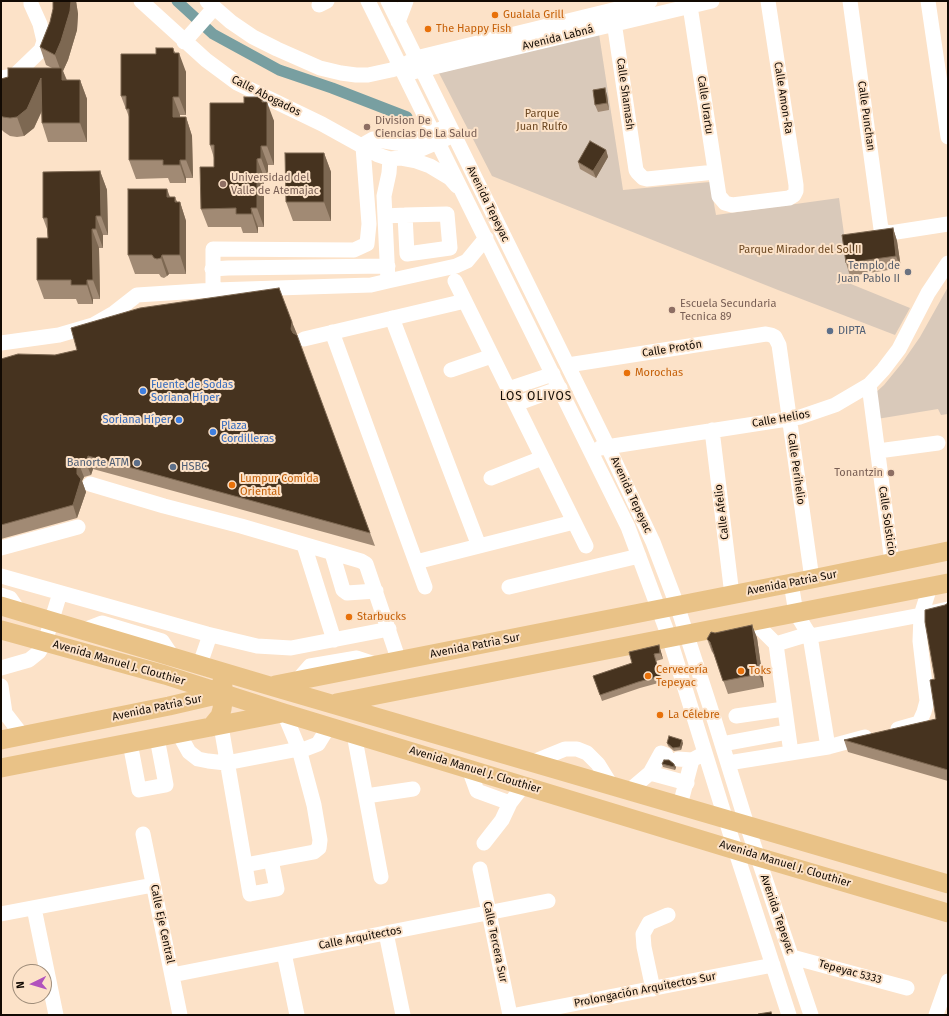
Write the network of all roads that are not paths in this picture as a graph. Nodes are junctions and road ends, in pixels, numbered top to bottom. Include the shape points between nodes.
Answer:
1 (31, 1) edge
2 (141, 1) edge
3 (368, 1) edge
4 (406, 1) edge
5 (648, 1) edge
6 (712, 1) edge
7 (768, 1) edge
8 (850, 1) edge
9 (928, 1) edge
10 (389, 2) edge
11 (690, 6) junction
12 (209, 8) edge
13 (614, 17) junction
14 (398, 22) junction
15 (188, 38) junction
16 (419, 64) junction
17 (402, 70) junction
18 (1, 78) edge
19 (449, 126) junction
20 (434, 133) junction
21 (948, 137) edge
22 (363, 147) junction
23 (395, 158) junction
24 (715, 172) junction
25 (367, 196) junction
26 (384, 196) junction
27 (465, 196) junction
28 (725, 203) joint
29 (405, 215) dead end
30 (384, 216) junction
31 (948, 224) edge
32 (486, 238) junction
33 (948, 263) edge
34 (388, 266) junction
35 (368, 267) junction
36 (212, 270) junction
37 (388, 281) junction
38 (455, 281) dead end
39 (371, 285) junction
40 (215, 290) junction
41 (465, 301) junction
42 (392, 318) junction
43 (332, 332) junction
44 (775, 337) joint
45 (304, 339) dead end
46 (1, 343) edge
47 (492, 356) junction
48 (568, 365) junction
49 (450, 370) dead end
50 (553, 374) junction
51 (869, 385) junction
52 (560, 388) junction
53 (508, 389) junction
54 (516, 404) junction
55 (789, 418) junction
56 (712, 430) junction
57 (938, 443) dead end
58 (608, 447) junction
59 (590, 450) junction
60 (878, 451) junction
61 (542, 458) junction
62 (491, 478) dead end
63 (90, 484) dead end
64 (574, 522) junction
65 (78, 527) dead end
66 (304, 545) junction
67 (478, 546) junction
68 (586, 546) dead end
69 (1, 548) edge
70 (948, 551) edge
71 (332, 553) junction
72 (639, 556) junction
73 (416, 562) junction
74 (892, 562) junction
75 (1, 576) edge
76 (812, 579) junction
77 (791, 583) junction
78 (939, 585) edge
79 (425, 586) dead end
80 (509, 587) dead end
81 (343, 590) junction
82 (376, 591) junction
83 (60, 593) junction
84 (732, 595) junction
85 (1, 596) edge
86 (320, 598) junction
87 (1, 606) edge
88 (668, 607) junction
89 (948, 609) edge
90 (20, 611) junction
91 (796, 613) junction
92 (921, 615) junction
93 (51, 621) junction
94 (753, 621) junction
95 (389, 629) junction
96 (1, 630) edge
97 (210, 635) junction
98 (809, 635) junction
99 (678, 636) junction
100 (334, 640) junction
101 (45, 642) junction
102 (776, 644) junction
103 (399, 661) junction
104 (208, 667) junction
105 (1, 668) edge
106 (165, 675) junction
107 (1, 686) edge
108 (270, 686) junction
109 (224, 693) junction
110 (333, 704) junction
111 (169, 706) junction
112 (784, 709) junction
113 (284, 713) junction
114 (3, 714) edge
115 (736, 716) dead end
116 (329, 726) junction
117 (216, 727) junction
118 (787, 732) junction
119 (179, 734) junction
120 (354, 734) junction
121 (22, 736) junction
122 (157, 738) junction
123 (1, 740) edge
124 (130, 743) junction
125 (722, 744) junction
126 (828, 747) junction
127 (299, 749) junction
128 (791, 752) junction
129 (685, 757) junction
130 (533, 762) junction
131 (226, 763) junction
132 (728, 764) junction
133 (1, 768) edge
134 (469, 769) junction
135 (650, 773) junction
136 (687, 783) junction
137 (524, 785) junction
138 (611, 785) junction
139 (414, 789) dead end
140 (630, 790) junction
141 (366, 796) junction
142 (510, 803) junction
143 (680, 805) junction
144 (725, 818) junction
145 (747, 825) junction
146 (143, 834) dead end
147 (484, 843) dead end
148 (735, 849) junction
149 (758, 857) junction
150 (271, 860) junction
151 (245, 865) junction
152 (480, 869) dead end
153 (381, 877) dead end
154 (948, 884) edge
155 (153, 885) junction
156 (548, 900) dead end
157 (34, 908) junction
158 (489, 912) junction
159 (944, 912) edge
160 (1, 914) edge
161 (668, 915) dead end
162 (386, 933) junction
163 (284, 953) junction
164 (792, 957) junction
165 (774, 965) junction
166 (172, 975) junction
167 (948, 981) edge
168 (908, 988) dead end
169 (653, 989) junction
170 (56, 1015) edge
171 (180, 1015) edge
172 (297, 1015) edge
173 (403, 1015) edge
174 (510, 1015) edge
175 (516, 1015) edge
176 (790, 1015) edge
177 (811, 1015) edge
178 (936, 1015) edge

1 - 18 street via 44,41 41,50 14,76
2 - 15 street, Calle Abogados
3 - 17 street, Avenida Tepeyac
4 - 14 street
5 - 13 street, Avenida Labná
6 - 11 street, Avenida Labná
7 - 28 street, Calle Amon-Ra via 796,191 794,195 784,199 732,205
8 - 31 street, Calle Punchan via 883,231 890,233
9 - 21 street
10 - 14 street, Avenida Tepeyac
11 - 13 street, Avenida Labná
11 - 24 street, Calle Urartu
12 - 15 street
12 - 17 street, Avenida Labná via 252,37 320,68 356,75
13 - 16 street, Avenida Labná
13 - 24 street, Calle Shamash via 636,170 640,176 647,179
14 - 16 street, Avenida Tepeyac
15 - 22 street, Calle Abogados via 206,60 237,83
16 - 17 street, Avenida Labná
16 - 19 street, Avenida Tepeyac
17 - 20 street, Avenida Tepeyac
19 - 20 street
19 - 48 street, Avenida Tepeyac
20 - 22 street via 403,143 373,139
20 - 23 street
20 - 27 street, Avenida Tepeyac
22 - 23 street, Calle Abogados via 378,155
22 - 25 street
23 - 26 street
23 - 27 street, Calle Abogados via 430,166 450,178
24 - 28 street, Calle Urartu via 719,196
25 - 26 street
25 - 36 street via 367,244 354,250 213,249
26 - 30 street
27 - 32 street, Avenida Tepeyac
29 - 30 street
30 - 34 street
32 - 37 street via 467,261 456,266
32 - 50 street, Avenida Tepeyac
33 - 51 street, Calle Helios via 928,293 899,349
34 - 35 street
34 - 37 street
35 - 36 street
35 - 39 street via 372,274
36 - 40 street
37 - 39 street
38 - 41 street
39 - 40 street
40 - 46 street via 138,296 93,326 59,335
41 - 42 street
41 - 47 street
42 - 43 street
42 - 67 street
43 - 45 street
43 - 73 street
44 - 48 street, Calle Protón via 766,334
44 - 55 street, Calle Perihelio via 779,345
47 - 49 street
47 - 53 street
48 - 58 street, Avenida Tepeyac
50 - 52 street, Avenida Tepeyac
50 - 53 street
51 - 55 street, Calle Helios via 835,405 813,414
51 - 60 street, Calle Solsticio
52 - 54 street
52 - 59 street, Avenida Tepeyac
53 - 54 street
54 - 61 street
55 - 56 street, Calle Helios
55 - 76 street, Calle Perihelio
56 - 58 street, Calle Helios
56 - 84 street, Calle Afelio
57 - 60 street
58 - 59 street, Calle Helios
58 - 88 street, Avenida Tepeyac via 653,542
59 - 72 street, Avenida Tepeyac via 628,527
60 - 74 street, Calle Solsticio
61 - 62 street
61 - 64 street
63 - 66 street
64 - 67 street
64 - 68 street
65 - 69 street
66 - 71 street
66 - 86 street
67 - 73 street
70 - 74 main road, Avenida Patria Sur
71 - 81 street
71 - 82 street via 366,564
72 - 80 street
72 - 88 street, Avenida Tepeyac
73 - 79 street
74 - 76 main road, Avenida Patria Sur
75 - 83 street
76 - 77 main road, Avenida Patria Sur
77 - 84 main road, Avenida Patria Sur
77 - 91 street
78 - 91 main road
78 - 92 street
81 - 82 street via 352,594
81 - 86 street
82 - 95 street
83 - 93 street
83 - 97 street
84 - 88 main road, Avenida Patria Sur
85 - 90 street via 10,598
86 - 100 street
87 - 90 main road, Avenida Manuel J. Clouthier
88 - 99 street, Avenida Tepeyac
88 - 103 main road, Avenida Patria Sur
89 - 92 street
90 - 93 main road, Avenida Manuel J. Clouthier
91 - 94 main road
91 - 98 street
92 - 98 street
92 - 126 street via 920,641 927,701 918,722
93 - 101 street
93 - 104 main road, Avenida Manuel J. Clouthier
94 - 99 main road
94 - 102 street
95 - 100 street
95 - 103 street
96 - 101 main road, Avenida Manuel J. Clouthier
97 - 100 street via 257,646 291,648
97 - 104 street
98 - 102 street
98 - 126 street
99 - 110 main road
99 - 125 street, Avenida Tepeyac
99 - 129 street, Avenida Tepeyac
101 - 105 street via 39,652 29,660
101 - 106 main road, Avenida Manuel J. Clouthier
102 - 112 street
103 - 108 main road, Avenida Patria Sur
104 - 108 main road, Avenida Manuel J. Clouthier
104 - 109 main road via 222,681
106 - 109 main road, Avenida Manuel J. Clouthier
106 - 111 main road via 175,684 177,692 173,705
107 - 114 street
108 - 109 main road, Avenida Patria Sur
108 - 110 main road, Avenida Manuel J. Clouthier
109 - 111 main road, Avenida Patria Sur
109 - 113 main road, Avenida Manuel J. Clouthier
109 - 117 main road
110 - 113 main road
110 - 130 main road, Avenida Manuel J. Clouthier
111 - 121 main road, Avenida Patria Sur
112 - 115 street
112 - 118 street
113 - 116 main road, Avenida Manuel J. Clouthier
113 - 117 main road
113 - 127 street
114 - 121 street
116 - 120 main road, Avenida Manuel J. Clouthier
116 - 127 street via 318,744
117 - 119 main road
117 - 131 street
118 - 125 street
118 - 128 street
119 - 122 main road
119 - 131 street via 189,752 198,759
120 - 134 main road, Avenida Manuel J. Clouthier
120 - 141 street
121 - 123 main road, Avenida Patria Sur
122 - 124 main road
122 - 124 street via 166,784 138,790
124 - 133 main road
125 - 132 street, Avenida Tepeyac
126 - 128 street
127 - 131 street
127 - 150 street via 314,805 319,848 314,852
128 - 132 street
129 - 135 street via 661,753
129 - 136 street
129 - 144 street, Avenida Tepeyac
130 - 138 main road, Avenida Manuel J. Clouthier
130 - 138 street via 565,749 577,749 587,753 598,764
131 - 151 street
132 - 145 street, Avenida Tepeyac
134 - 137 main road, Avenida Manuel J. Clouthier
134 - 142 street via 477,791
135 - 136 street
135 - 140 street
136 - 143 street
137 - 142 street
137 - 148 main road, Avenida Manuel J. Clouthier
138 - 140 main road, Avenida Manuel J. Clouthier
139 - 141 street
140 - 143 main road, Avenida Manuel J. Clouthier
141 - 153 street
142 - 147 street via 502,820
143 - 144 main road, Avenida Manuel J. Clouthier
144 - 145 main road, Avenida Manuel J. Clouthier
144 - 148 street, Avenida Tepeyac
145 - 149 street, Avenida Tepeyac
145 - 154 main road, Avenida Manuel J. Clouthier
146 - 155 street, Calle Eje Central
148 - 149 main road, Avenida Manuel J. Clouthier
148 - 165 street, Avenida Tepeyac
149 - 159 main road, Avenida Manuel J. Clouthier
149 - 164 street, Avenida Tepeyac
150 - 151 street
150 - 151 street via 277,889 250,894
152 - 158 street, Calle Tercera Sur
154 - 159 main road
155 - 157 street
155 - 166 street, Calle Eje Central
156 - 158 street, Calle Arquitectos
157 - 160 street
157 - 170 street
158 - 162 street, Calle Arquitectos
158 - 174 street, Calle Tercera Sur
161 - 169 street via 650,923 643,934
162 - 163 street, Calle Arquitectos
162 - 173 street
163 - 166 street, Calle Arquitectos
163 - 172 street
164 - 168 street, Tepeyac 5333
164 - 177 street, Avenida Tepeyac
165 - 169 street, Prolongación Arquitectos Sur
165 - 176 street, Avenida Tepeyac
166 - 171 street, Calle Eje Central
167 - 178 street
169 - 175 street, Prolongación Arquitectos Sur

